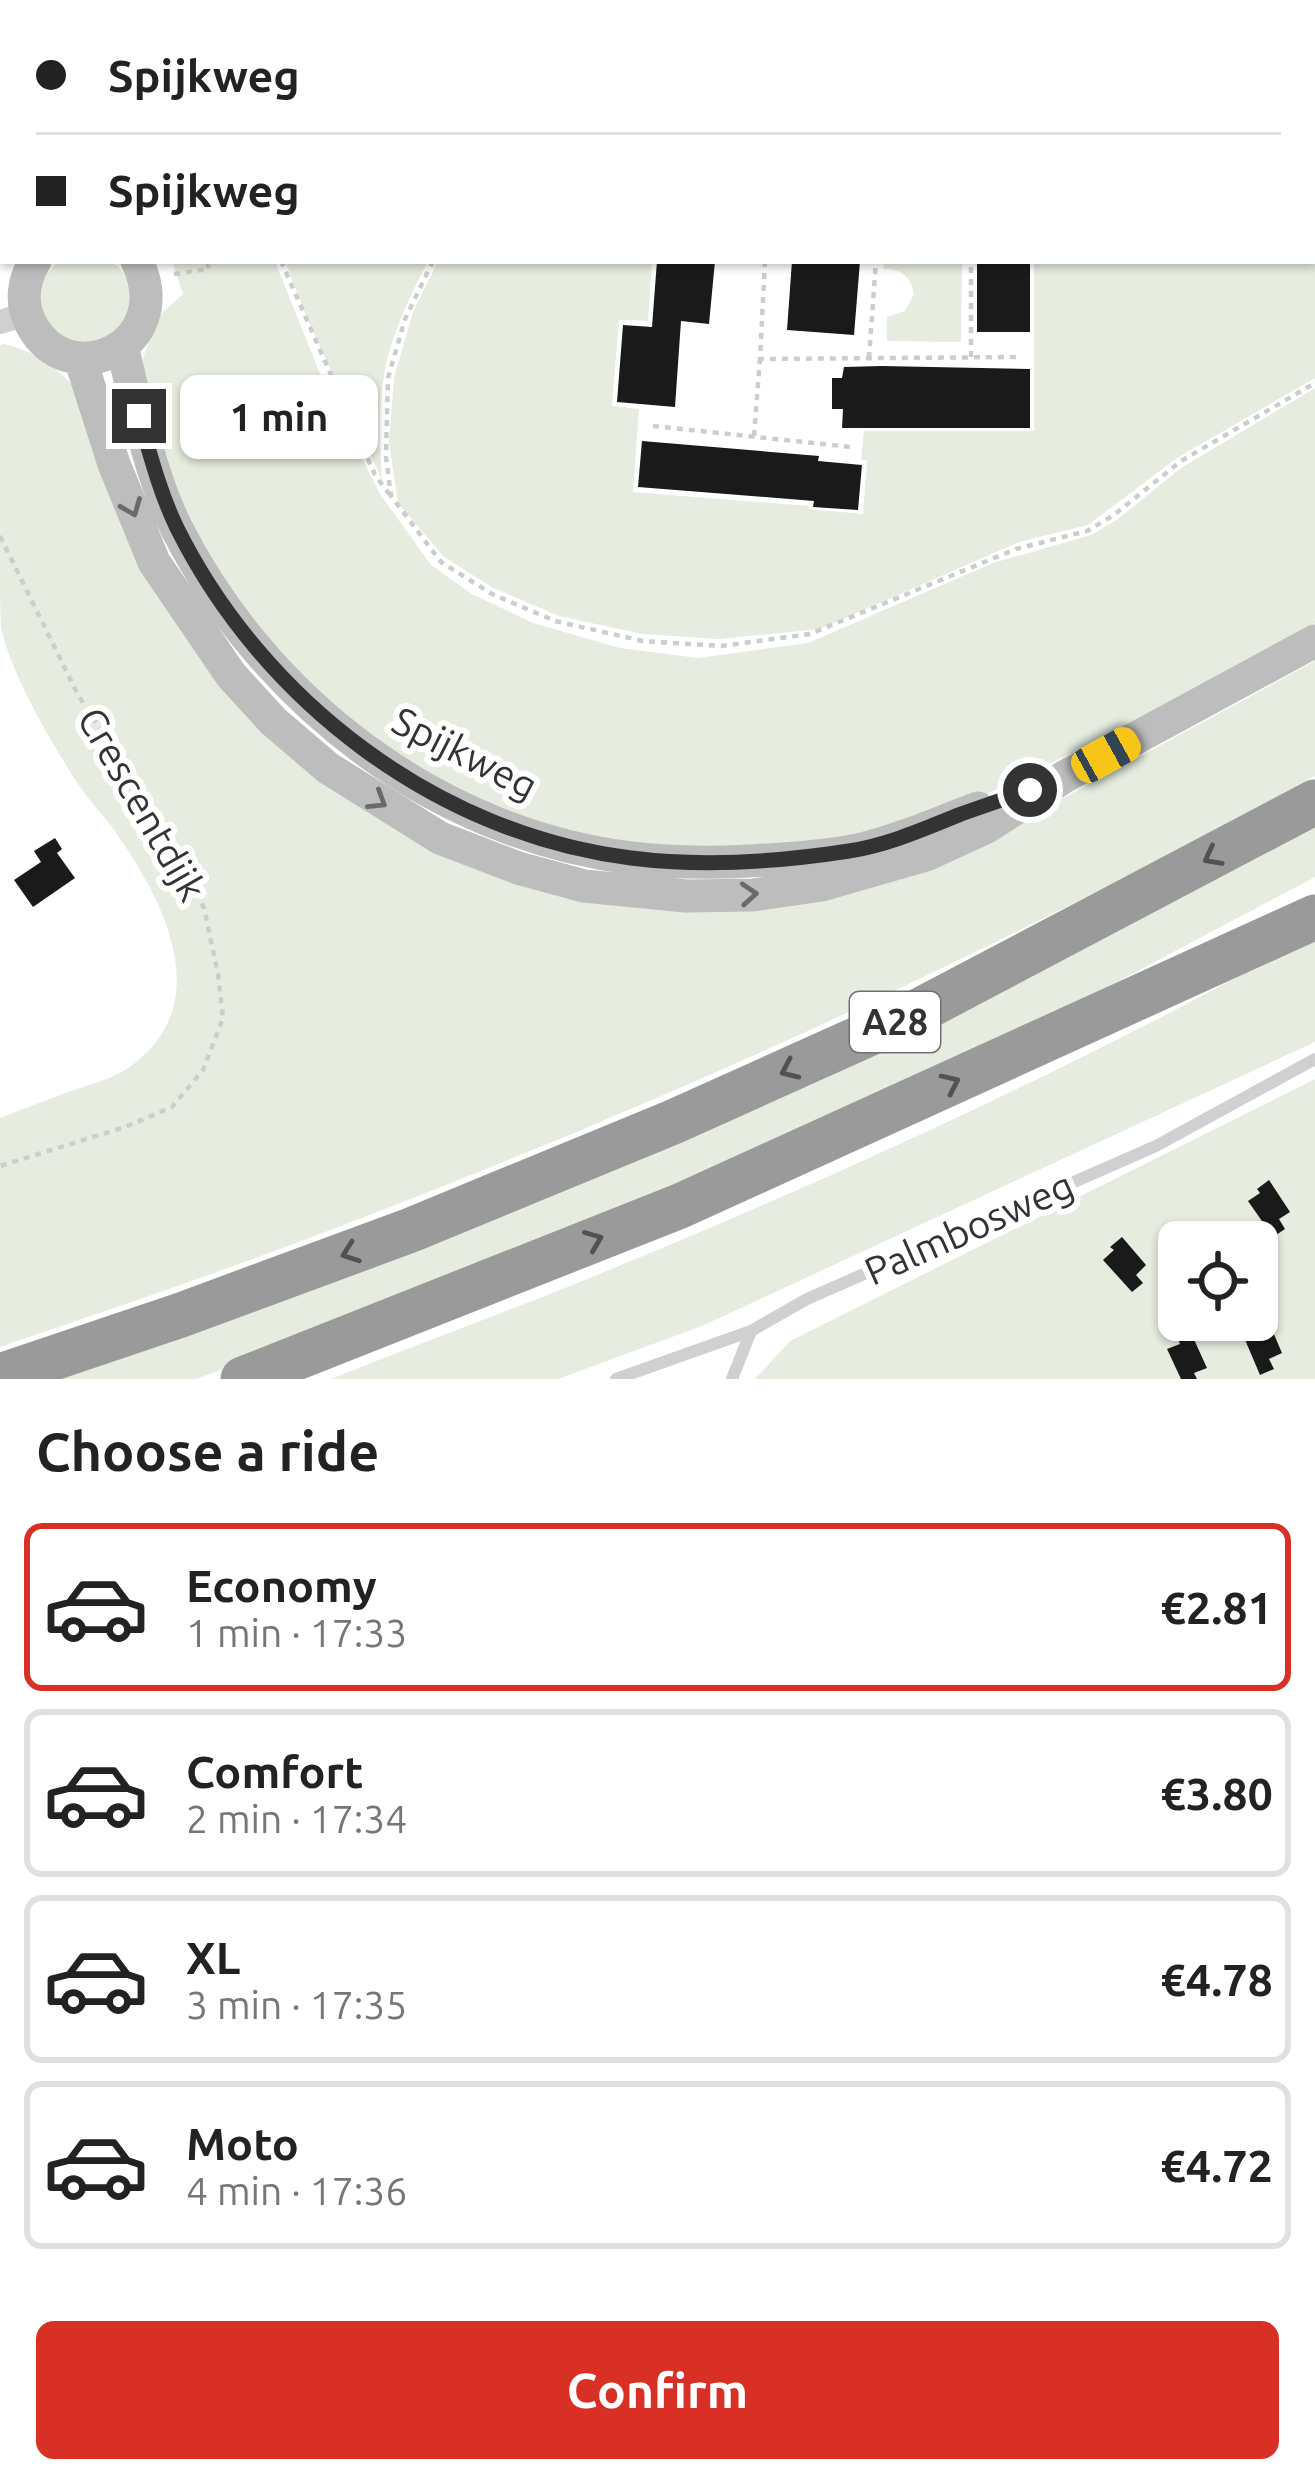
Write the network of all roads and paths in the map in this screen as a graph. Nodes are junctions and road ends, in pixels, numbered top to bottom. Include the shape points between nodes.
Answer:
1 (34, 264) edge
2 (208, 264) edge
3 (281, 264) edge
4 (432, 264) edge
5 (765, 264) edge
6 (876, 264) edge
7 (971, 264) edge
8 (141, 270) edge
9 (13, 318) edge
10 (122, 346) junction
11 (80, 358) junction
12 (760, 358) junction
13 (869, 358) junction
14 (970, 358) junction
15 (1019, 358) dead end
16 (1315, 383) edge
17 (653, 426) dead end
18 (754, 436) junction
19 (851, 447) dead end
20 (391, 496) junction
21 (0, 536) edge
22 (1315, 641) edge
23 (1064, 777) junction
24 (1315, 802) edge
25 (1315, 917) edge
26 (1315, 1059) edge
27 (0, 1166) edge
28 (751, 1331) junction
29 (0, 1376) edge
30 (243, 1379) edge
31 (616, 1379) edge
32 (731, 1379) edge

1 - 9 main road
2 - 8 path
3 - 20 path
4 - 20 path via 388,378
5 - 12 path
6 - 13 path
7 - 14 path
8 - 10 main road via 145,316
9 - 11 main road via 56,351
10 - 11 main road
10 - 23 main road, Spijkweg via 176,526 246,636 302,699 359,746 471,812 632,858 782,860 909,836
11 -> 23 main road, Spijkweg via 154,562 230,674 328,768 440,838 584,886 753,895 822,886 926,855
12 - 13 path
12 - 18 path
13 - 14 path
14 - 15 path
16 - 20 path via 1181,461 1087,531 1016,549 810,634 721,646 643,641 555,621 492,594 441,562
17 - 18 path
18 - 19 path
21 - 27 path, Crescentdijk via 78,694 169,835 204,908 223,1018 202,1070 172,1107
22 - 23 main road, Spijkweg
24 -> 29 highway, A28 via 913,1014 674,1122 411,1230
30 -> 25 highway, A28 via 680,1206
26 - 28 lane, Palmbosweg via 1156,1146
28 - 31 lane, Palmbosweg
28 - 32 lane

